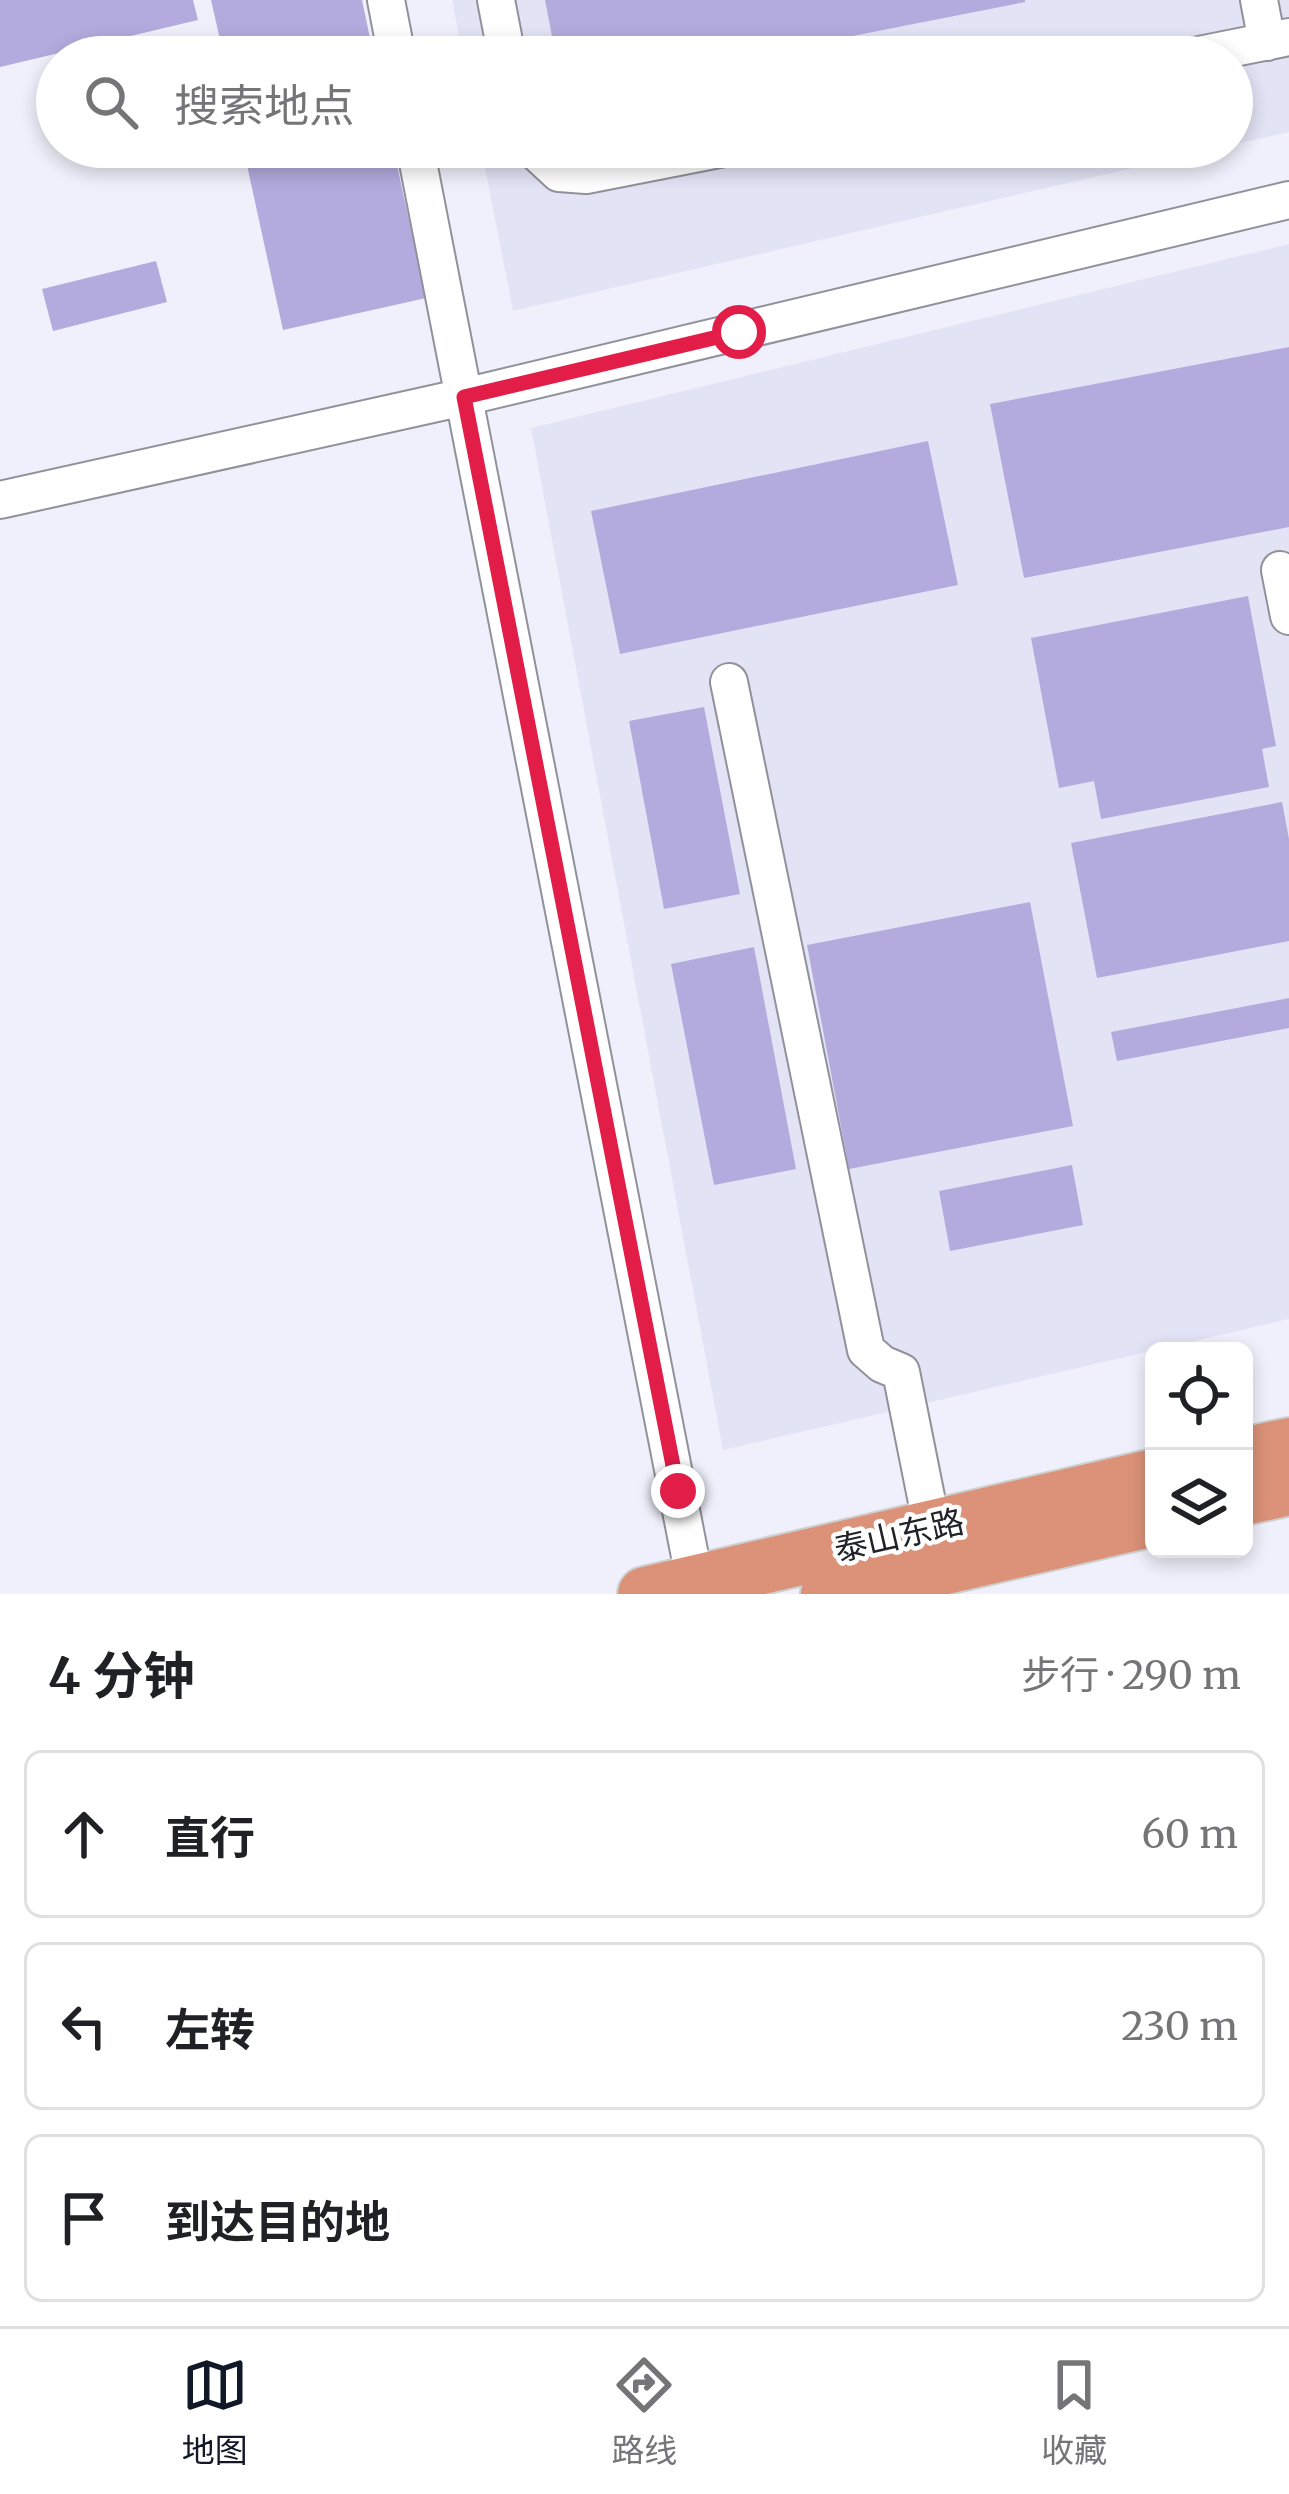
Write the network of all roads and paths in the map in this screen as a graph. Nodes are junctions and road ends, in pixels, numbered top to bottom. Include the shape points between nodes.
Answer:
1 (386, 0) edge
2 (496, 0) edge
3 (1259, 0) edge
4 (393, 36) edge
5 (502, 36) edge
6 (1278, 40) edge
7 (419, 168) edge
8 (554, 168) edge
9 (622, 168) edge
10 (1289, 200) edge
11 (464, 397) junction
12 (0, 500) edge
13 (1280, 570) dead end
14 (1289, 616) edge
15 (729, 682) dead end
16 (1289, 1445) edge
17 (1253, 1454) edge
18 (1145, 1480) edge
19 (1289, 1487) edge
20 (1253, 1496) edge
21 (1145, 1521) edge
22 (939, 1563) edge
23 (670, 1588) edge
24 (828, 1594) edge

1 - 4 street
2 - 5 street
3 - 6 street
7 - 11 street
8 - 9 street via 586,175
10 - 11 street
11 - 12 street
11 - 23 street
13 - 14 street
15 - 22 street via 866,1350 901,1372
16 - 17 highway
18 - 22 highway, 泰山东路
19 - 20 highway
21 - 22 highway, 泰山东路
22 - 23 highway, 泰山东路
22 - 24 highway, 泰山东路

